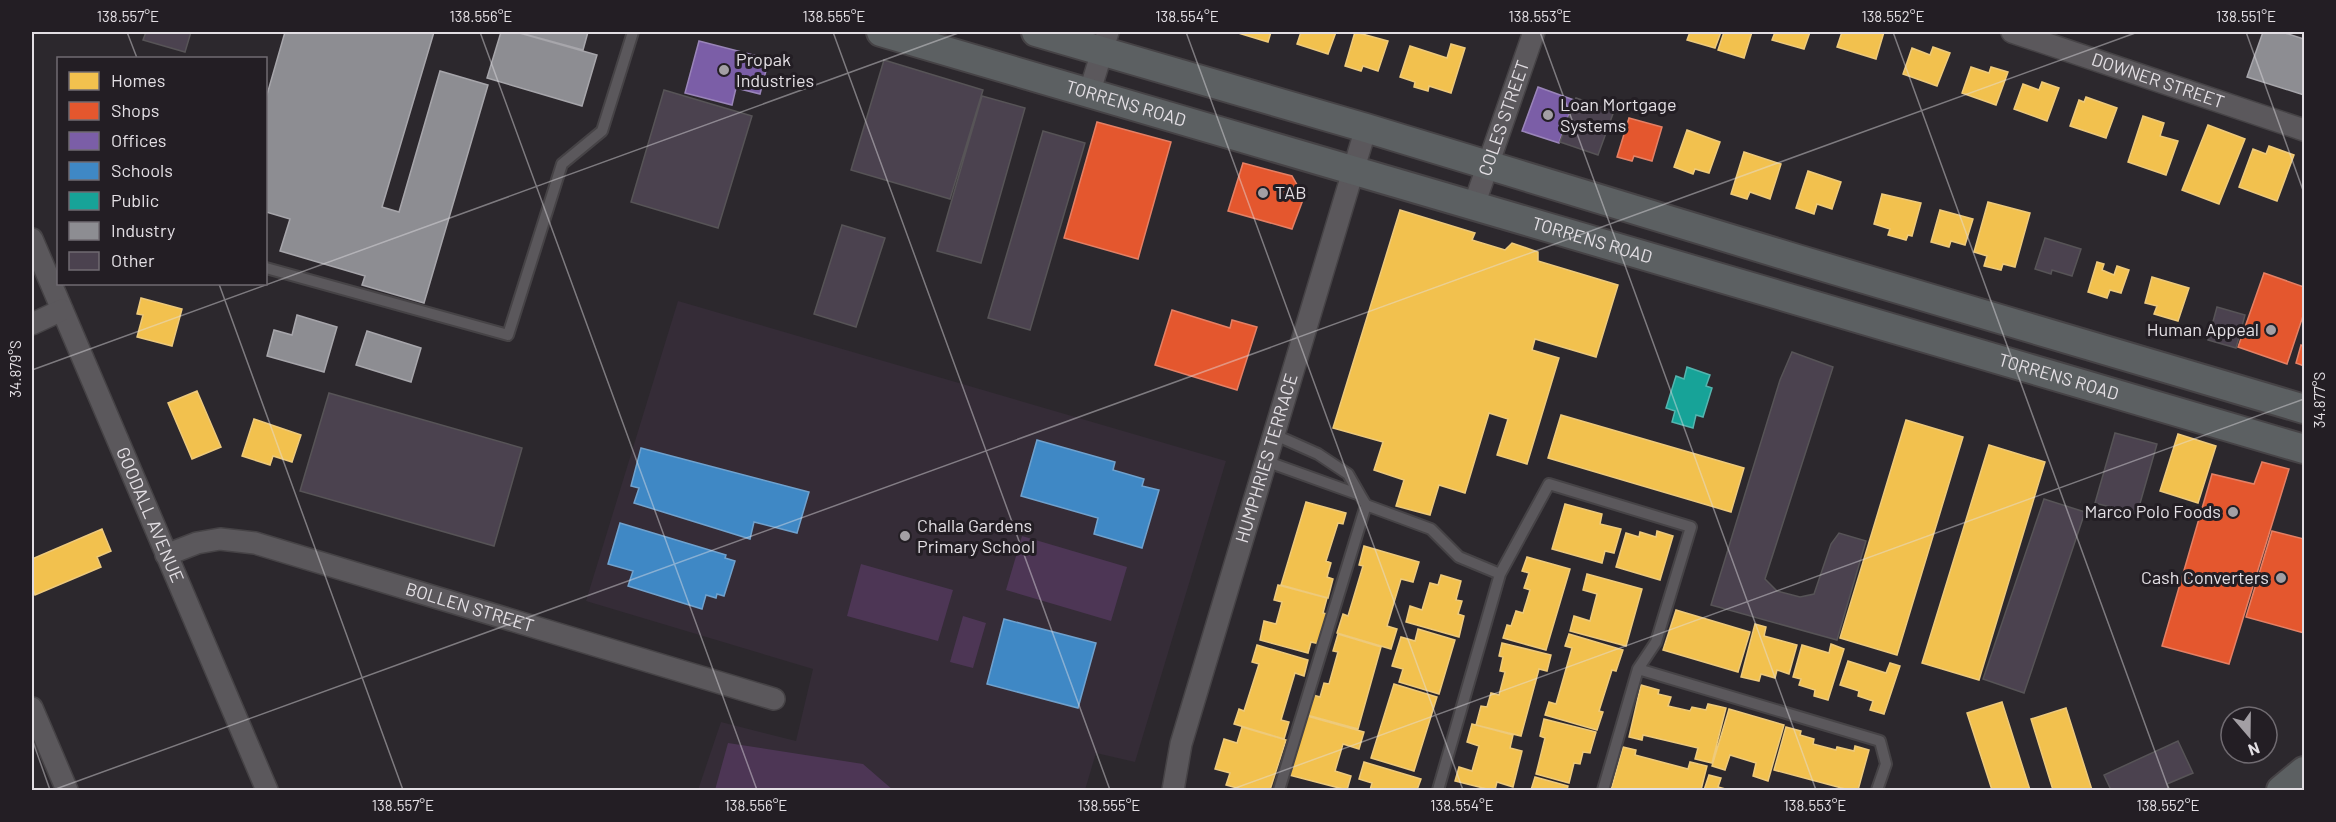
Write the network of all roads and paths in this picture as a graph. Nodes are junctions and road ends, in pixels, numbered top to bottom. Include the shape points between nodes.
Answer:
1 (633, 32) edge
2 (881, 32) edge
3 (1036, 32) edge
4 (1534, 32) edge
5 (2012, 32) edge
6 (1104, 41) edge
7 (1089, 93) junction
8 (1365, 128) junction
9 (2304, 130) edge
10 (1487, 164) junction
11 (1353, 169) junction
12 (1474, 205) junction
13 (32, 239) edge
14 (1797, 259) junction
15 (267, 268) edge
16 (1784, 296) junction
17 (62, 310) junction
18 (32, 324) edge
19 (2304, 409) edge
20 (1273, 434) junction
21 (2304, 449) edge
22 (1264, 461) junction
23 (1359, 495) junction
24 (1366, 505) junction
25 (166, 555) junction
26 (1500, 574) junction
27 (1638, 669) junction
28 (774, 699) dead end
29 (32, 708) edge
30 (2304, 771) edge
31 (67, 790) edge
32 (267, 790) edge
33 (1173, 790) edge
34 (1279, 790) edge
35 (1438, 790) edge
36 (1603, 790) edge
37 (1877, 790) edge
38 (2281, 790) edge

1 - 15 lane via 602,131 562,164 508,335
2 - 7 main road, TORRENS ROAD
3 - 6 main road
4 - 10 street, COLES STREET
5 - 9 street, DOWNER STREET
6 - 7 street
6 - 8 main road
7 - 11 main road, TORRENS ROAD
8 - 10 main road
8 - 11 street, HUMPHRIES TERRACE
10 - 12 street, COLES STREET
10 - 14 main road
11 - 12 main road, TORRENS ROAD
11 - 20 street, HUMPHRIES TERRACE
12 - 16 main road, TORRENS ROAD
13 - 17 street, GOODALL AVENUE
14 - 16 main road
14 - 19 main road
16 - 21 main road, TORRENS ROAD
17 - 18 street
17 - 25 street, GOODALL AVENUE
20 - 22 street, HUMPHRIES TERRACE
20 - 23 lane via 1318,454 1348,474
22 - 23 lane
22 - 33 street, HUMPHRIES TERRACE via 1181,744
23 - 24 lane
24 - 26 lane via 1431,529 1459,557
24 - 34 lane
25 - 28 street, BOLLEN STREET via 220,539 255,543
25 - 32 street, GOODALL AVENUE
26 - 27 lane via 1549,484 1691,527 1656,642
26 - 35 lane
27 - 36 lane
27 - 37 lane via 1880,741 1886,764
29 - 31 street
30 - 38 main road

